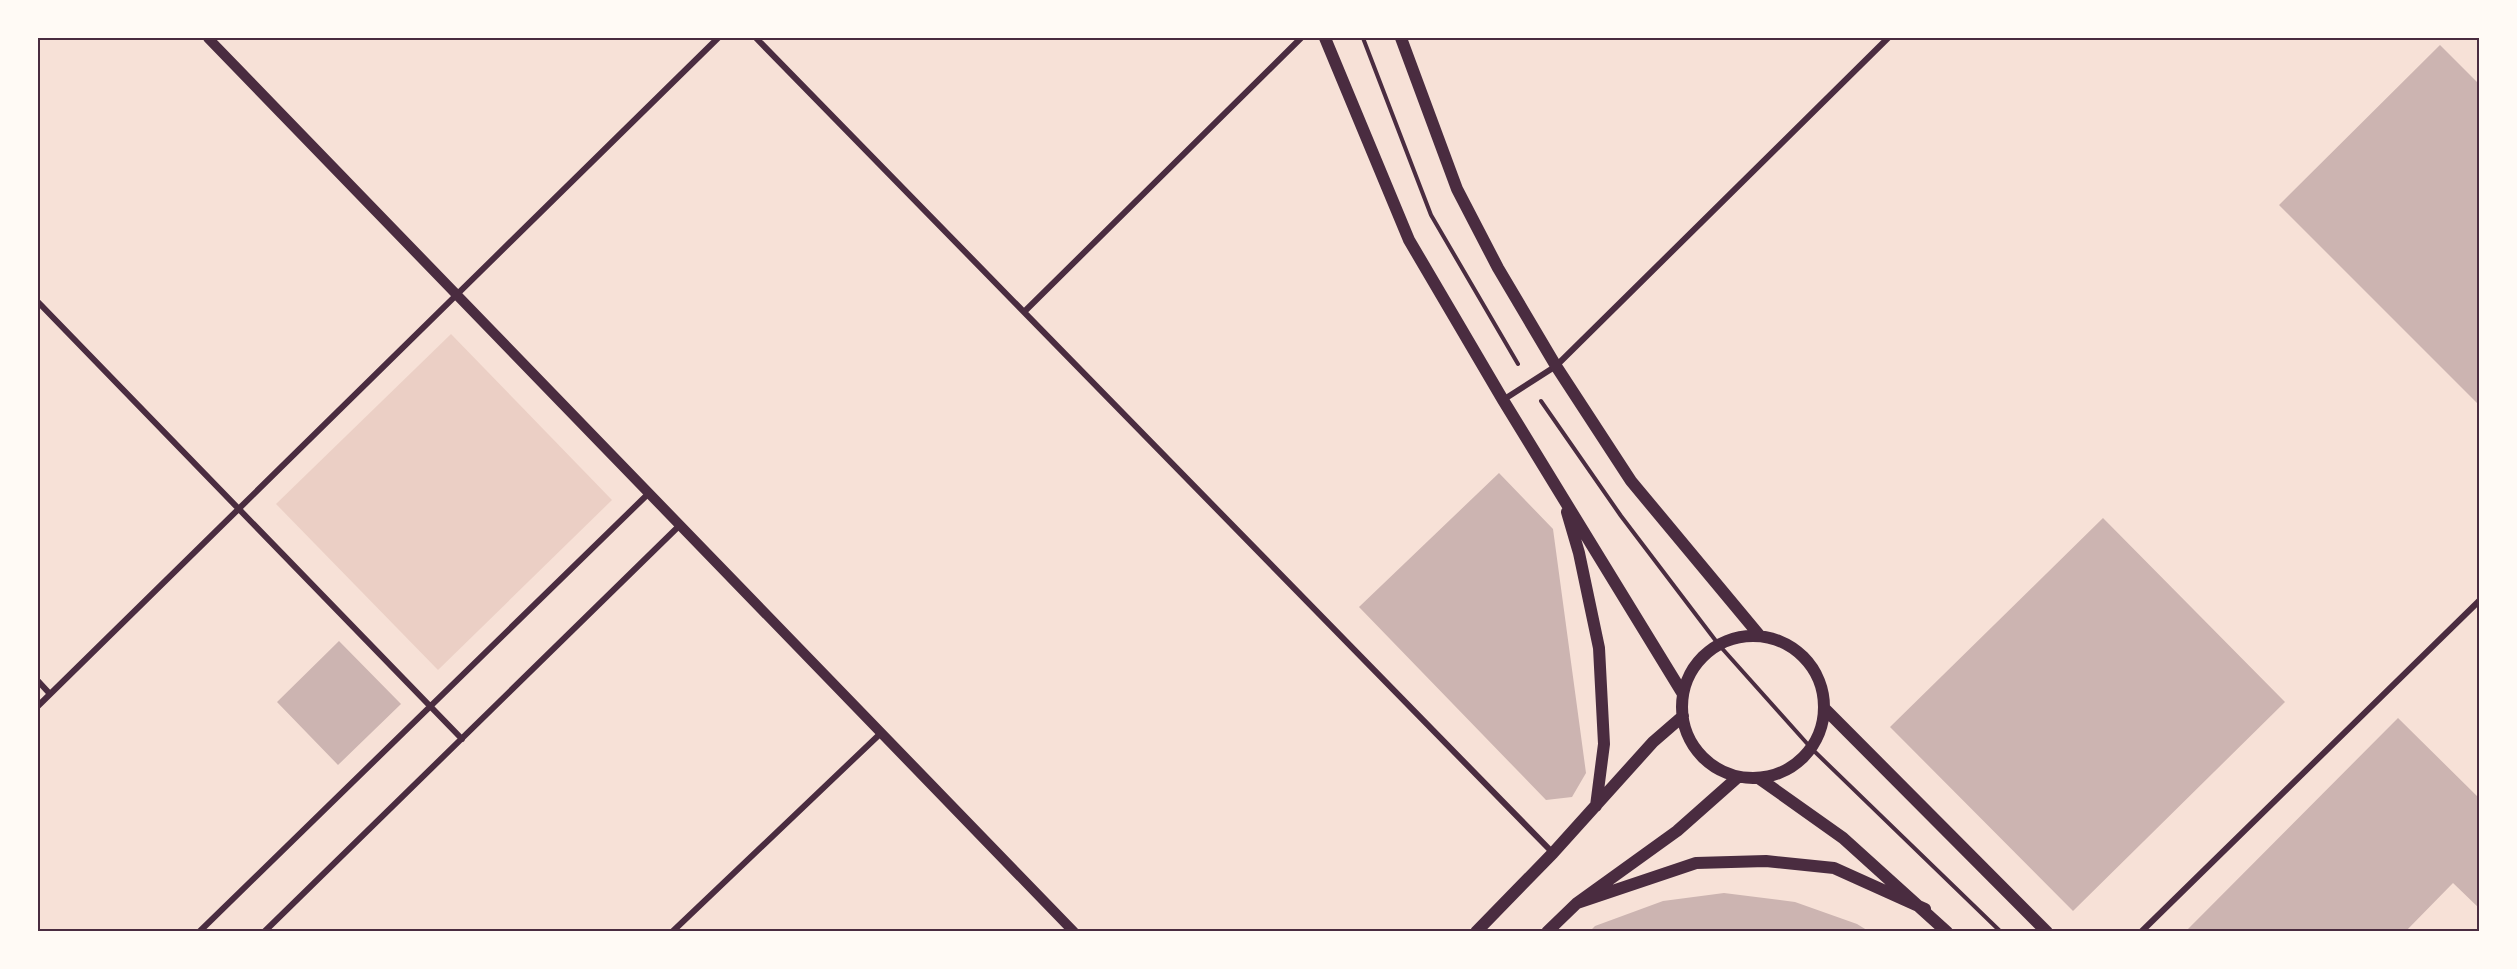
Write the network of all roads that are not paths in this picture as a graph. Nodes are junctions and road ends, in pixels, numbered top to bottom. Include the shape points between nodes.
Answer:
1 (208, 38) edge
2 (718, 38) edge
3 (756, 38) edge
4 (1301, 38) edge
5 (1324, 38) edge
6 (1401, 38) edge
7 (1888, 38) edge
8 (458, 295) junction
9 (38, 302) edge
10 (1024, 312) junction
11 (1556, 366) junction
12 (1503, 400) junction
13 (649, 493) junction
14 (1561, 494) junction
15 (239, 509) junction
16 (680, 525) junction
17 (2480, 600) edge
18 (1760, 636) junction
19 (38, 681) edge
20 (50, 694) junction
21 (1683, 694) junction
22 (38, 706) edge
23 (430, 706) junction
24 (1825, 710) junction
25 (1683, 716) junction
26 (881, 733) junction
27 (462, 739) junction
28 (1738, 777) junction
29 (1760, 778) junction
30 (1596, 806) junction
31 (1553, 853) junction
32 (1577, 903) junction
33 (1925, 909) junction
34 (1072, 931) edge
35 (199, 932) edge
36 (264, 932) edge
37 (672, 932) edge
38 (1476, 932) edge
39 (1547, 932) edge
40 (1947, 932) edge
41 (2047, 932) edge
42 (2141, 932) edge

1 - 8 street
2 - 8 street
3 - 10 street
4 - 10 street
5 - 12 main road via 1409,240
6 - 11 main road via 1457,189
7 - 11 street
8 - 13 street
8 - 15 street
9 - 15 street
10 - 31 street
11 - 12 street
11 - 18 main road via 1631,481
12 - 14 main road
13 - 16 street
13 - 23 street
14 - 21 main road
14 - 30 main road via 1579,553 1599,648 1604,744
15 - 20 street
15 - 23 street
16 - 26 street
16 - 27 street
17 - 42 street
18 - 21 main road via 1719,645 1702,658
18 - 24 main road via 1799,652 1822,688
19 - 20 street
20 - 22 street
21 - 25 main road
23 - 27 street
23 - 35 street
24 - 29 main road via 1812,748 1798,764 1780,774
24 - 41 main road
25 - 28 main road via 1689,737 1701,755 1718,769
25 - 30 main road via 1653,742
26 - 34 street
26 - 37 street
27 - 36 street
28 - 29 main road
28 - 32 main road via 1677,831
29 - 33 main road via 1843,838
30 - 31 main road
31 - 38 main road
32 - 33 main road via 1696,863 1766,861 1834,868
32 - 39 main road
33 - 40 main road

